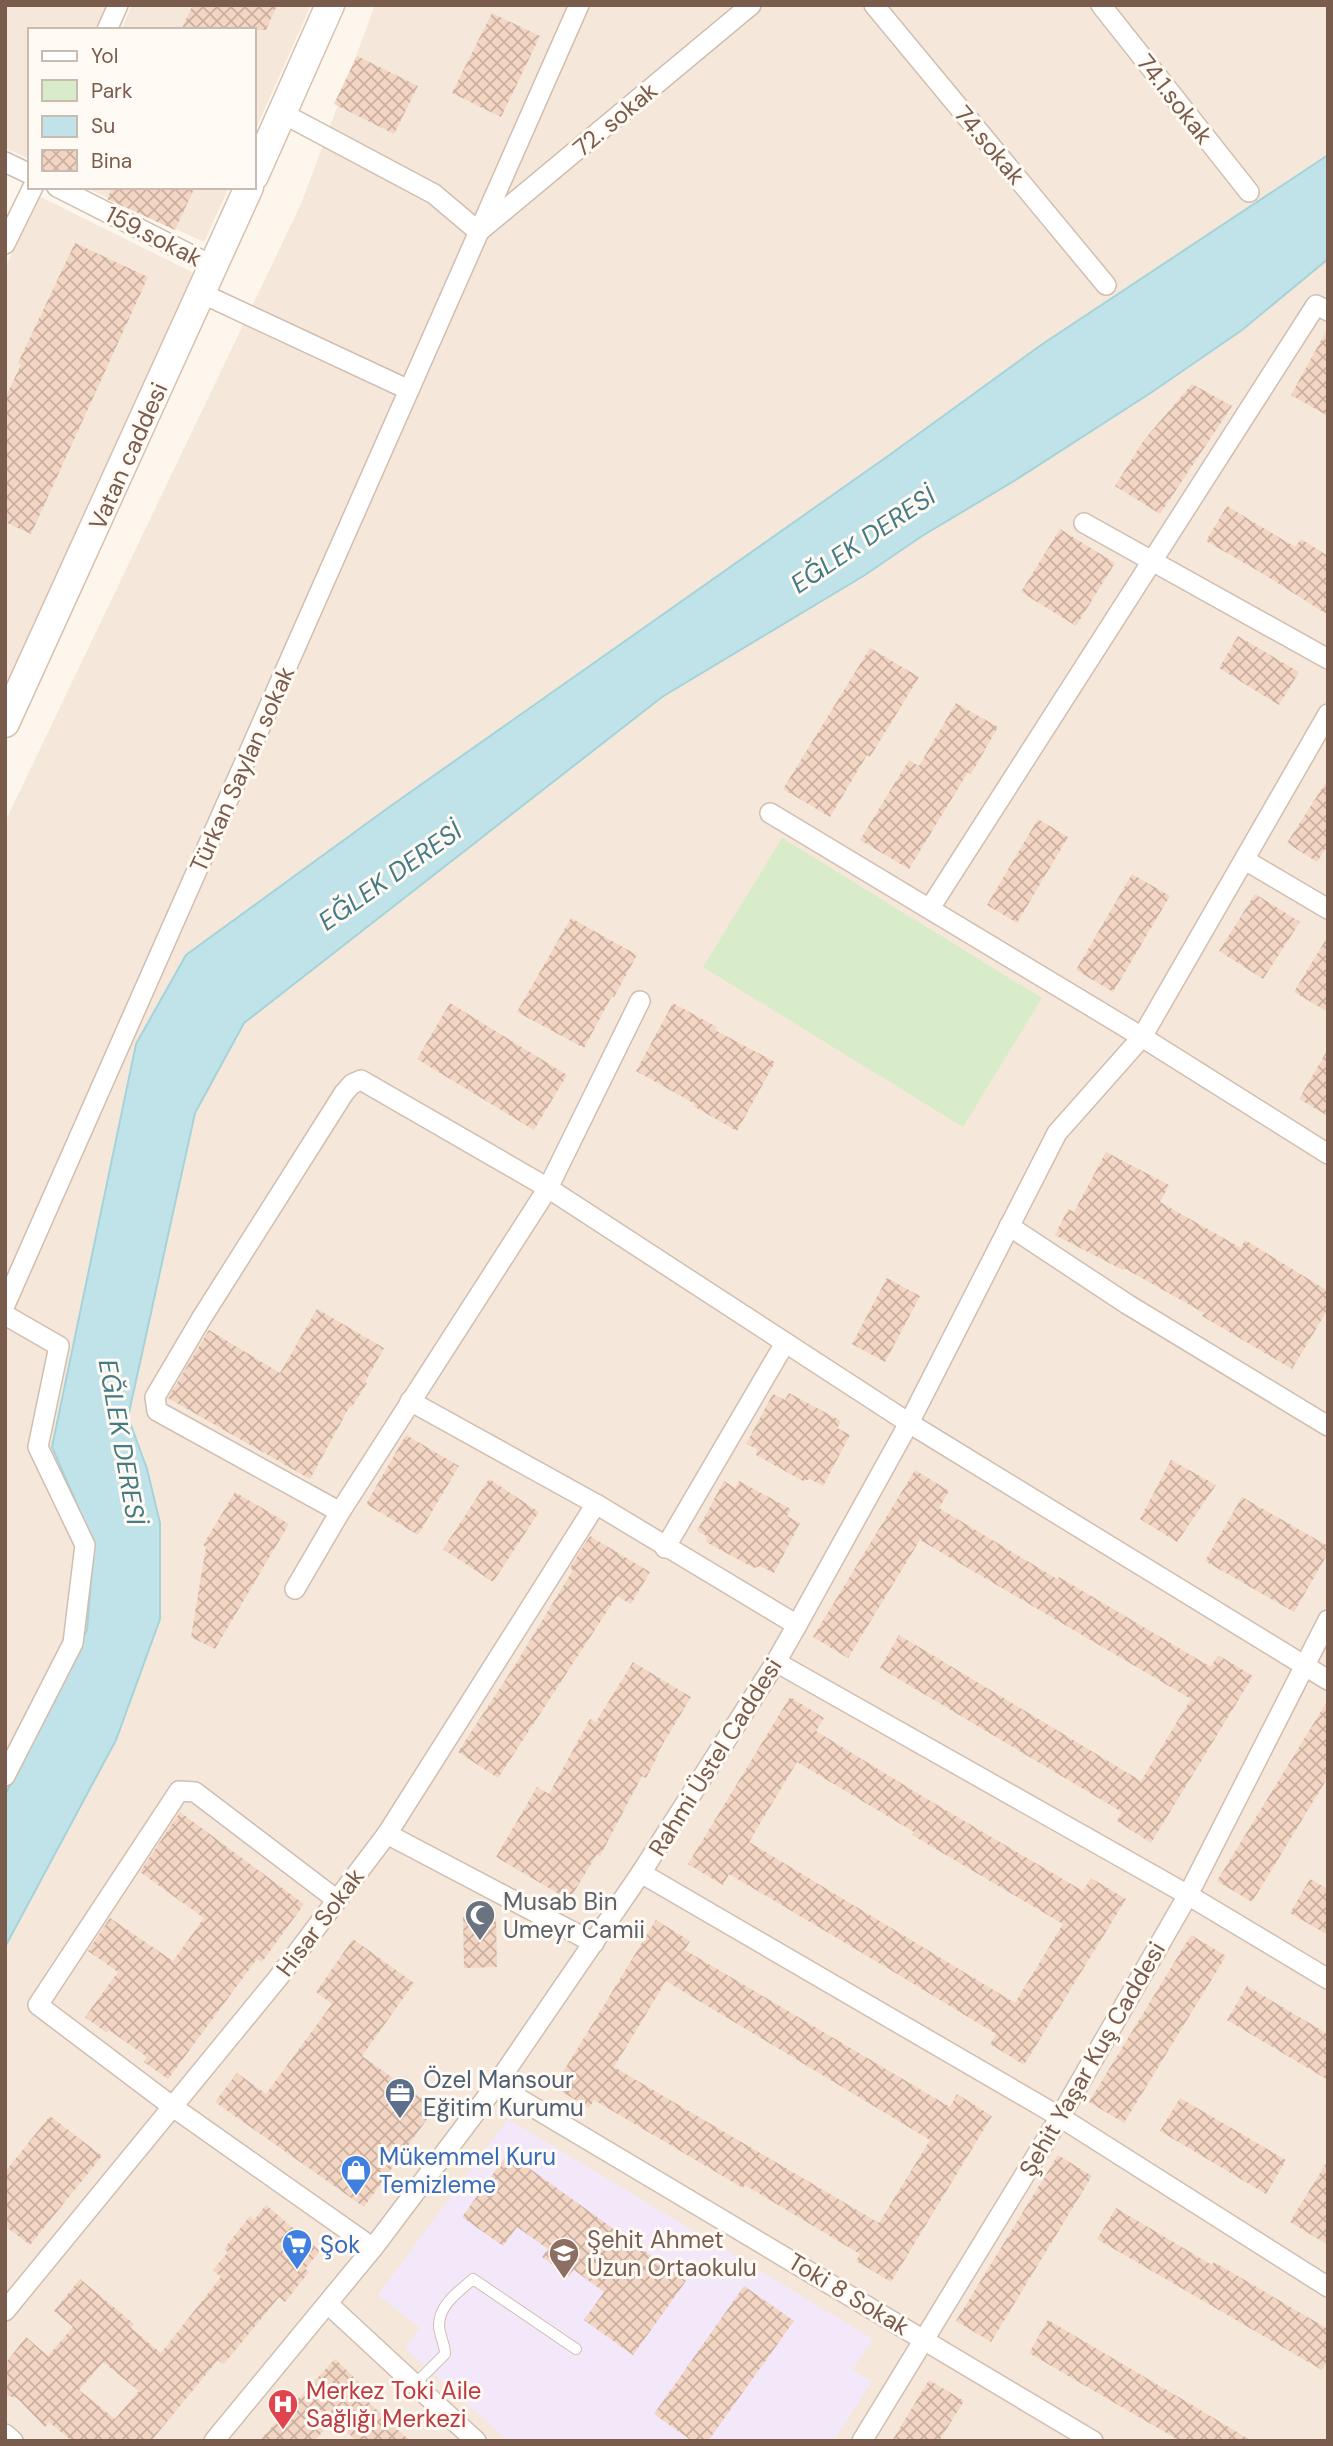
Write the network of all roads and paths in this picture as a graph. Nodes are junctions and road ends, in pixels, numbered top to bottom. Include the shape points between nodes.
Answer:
1 (118, 5) edge
2 (330, 5) edge
3 (579, 5) edge
4 (874, 5) edge
5 (1101, 5) edge
6 (746, 7) edge
7 (108, 28) edge
8 (282, 113) junction
9 (5, 162) edge
10 (256, 172) edge
11 (28, 173) edge
12 (32, 189) edge
13 (61, 189) edge
14 (247, 189) edge
15 (1249, 192) dead end
16 (479, 232) junction
17 (5, 244) edge
18 (214, 266) junction
19 (1106, 285) dead end
20 (201, 293) junction
21 (1328, 311) edge
22 (409, 390) junction
23 (1084, 523) dead end
24 (1152, 561) junction
25 (1328, 659) edge
26 (1328, 714) edge
27 (6, 720) edge
28 (771, 813) dead end
29 (1245, 860) junction
30 (930, 908) junction
31 (1328, 909) edge
32 (640, 1000) dead end
33 (1142, 1037) junction
34 (1328, 1154) edge
35 (548, 1188) junction
36 (1009, 1226) junction
37 (5, 1305) edge
38 (5, 1315) edge
39 (785, 1343) junction
40 (410, 1401) junction
41 (909, 1423) junction
42 (1328, 1426) edge
43 (596, 1504) junction
44 (340, 1512) junction
45 (665, 1548) junction
46 (295, 1588) dead end
47 (1328, 1620) edge
48 (797, 1625) junction
49 (776, 1662) junction
50 (1303, 1666) junction
51 (1328, 1680) edge
52 (5, 1776) edge
53 (387, 1834) junction
54 (641, 1873) junction
55 (1188, 1895) junction
56 (337, 1900) junction
57 (594, 1943) junction
58 (1328, 1979) edge
59 (496, 2085) junction
60 (173, 2107) junction
61 (1060, 2117) junction
62 (373, 2248) junction
63 (1327, 2285) edge
64 (328, 2304) junction
65 (5, 2311) edge
66 (926, 2339) junction
67 (576, 2349) dead end
68 (414, 2385) junction
69 (5, 2434) edge
70 (13, 2441) edge
71 (214, 2441) edge
72 (476, 2441) edge
73 (862, 2441) edge
74 (1093, 2441) edge

1 - 7 street
2 - 8 street
3 - 16 street, Türkan Saylan sokak
4 - 19 street, 74.sokak
5 - 15 street, 74.1.sokak
6 - 16 street, 72. sokak
8 - 10 street
8 - 16 street via 434,194
9 - 11 street
12 - 17 street
13 - 18 street, 159.sokak
14 - 18 street, Vatan caddesi
16 - 22 street, Türkan Saylan sokak
18 - 20 street, Vatan caddesi
20 - 22 street
20 - 27 street, Vatan caddesi
21 - 24 street via 1316,305
22 - 37 street, Türkan Saylan sokak
23 - 24 street
24 - 25 street
24 - 30 street
26 - 29 street, Rahmi Üstel Caddesi
28 - 30 street
29 - 31 street
29 - 33 street, Rahmi Üstel Caddesi
30 - 33 street
32 - 35 street
33 - 34 street
33 - 36 street, Rahmi Üstel Caddesi via 1057,1133
35 - 39 street
35 - 40 street
35 - 44 street via 361,1080 344,1093 155,1397 157,1411
36 - 41 street, Rahmi Üstel Caddesi
36 - 42 street
38 - 52 street via 59,1346 38,1447 85,1545 74,1643
39 - 41 street
39 - 45 street
40 - 43 street
40 - 44 street
41 - 48 street, Rahmi Üstel Caddesi
41 - 50 street
43 - 45 street
43 - 53 street, Hisar Sokak
44 - 46 street
45 - 48 street
47 - 50 street, Şehit Yaşar Kuş Caddesi
48 - 49 street, Rahmi Üstel Caddesi
49 - 54 street, Rahmi Üstel Caddesi
49 - 55 street
50 - 51 street
50 - 55 street, Şehit Yaşar Kuş Caddesi
53 - 56 street, Hisar Sokak
53 - 57 street
54 - 57 street, Rahmi Üstel Caddesi
54 - 61 street
55 - 58 street
55 - 61 street, Şehit Yaşar Kuş Caddesi
56 - 60 street, Hisar Sokak
56 - 60 street via 195,1792 179,1791 38,2005
57 - 59 street, Rahmi Üstel Caddesi
59 - 62 street, Rahmi Üstel Caddesi
59 - 66 street, Toki 8 Sokak
60 - 62 street
60 - 65 street, Hisar Sokak
61 - 63 street
61 - 66 street, Şehit Yaşar Kuş Caddesi
62 - 64 street, Rahmi Üstel Caddesi
64 - 68 street
64 - 71 street, Rahmi Üstel Caddesi
66 - 73 street, Şehit Yaşar Kuş Caddesi
66 - 74 street, Toki 8 Sokak
67 - 68 lane via 473,2279 441,2312 439,2328 445,2354
68 - 72 street
69 - 70 street

